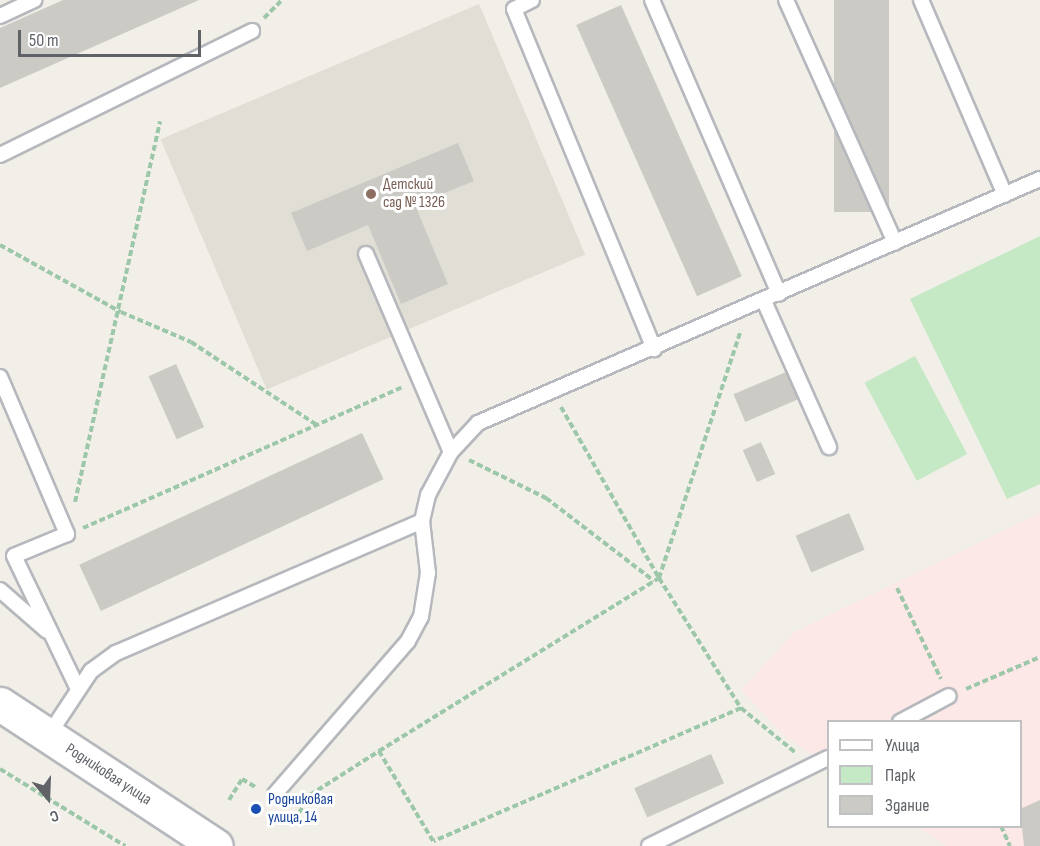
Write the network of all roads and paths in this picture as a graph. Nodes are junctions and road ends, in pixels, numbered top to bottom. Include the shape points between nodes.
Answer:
1 (35, 0) edge
2 (282, 0) edge
3 (532, 0) edge
4 (652, 0) edge
5 (786, 0) edge
6 (921, 0) edge
7 (0, 16) edge
8 (252, 31) joint
9 (160, 121) dead end
10 (0, 156) edge
11 (1040, 179) edge
12 (1005, 195) junction
13 (896, 243) junction
14 (0, 245) edge
15 (366, 254) dead end
16 (779, 294) junction
17 (764, 301) junction
18 (121, 312) junction
19 (654, 349) junction
20 (0, 377) edge
21 (420, 380) junction
22 (552, 392) junction
23 (317, 425) junction
24 (829, 447) dead end
25 (451, 452) junction
26 (422, 521) junction
27 (67, 534) junction
28 (659, 578) junction
29 (654, 581) junction
30 (897, 588) dead end
31 (0, 590) edge
32 (51, 634) junction
33 (1040, 657) edge
34 (78, 689) junction
35 (949, 696) junction
36 (0, 704) edge
37 (741, 708) junction
38 (904, 720) edge
39 (47, 736) junction
40 (379, 751) junction
41 (827, 759) edge
42 (815, 765) junction
43 (0, 769) edge
44 (274, 794) joint
45 (229, 800) dead end
46 (299, 813) dead end
47 (1002, 828) edge
48 (125, 846) edge
49 (216, 846) edge
50 (649, 846) edge
51 (1010, 846) edge

1 - 7 lane
2 - 8 path
3 - 19 lane via 514,9
4 - 16 lane
5 - 13 lane
6 - 12 lane
8 - 10 lane
9 - 18 path
11 - 12 lane
12 - 13 lane
13 - 16 lane
14 - 18 path
15 - 21 lane
16 - 17 lane
17 - 19 lane
17 - 24 lane
17 - 28 path via 740,332
18 - 23 path via 191,342
18 - 27 path
19 - 22 lane
20 - 27 lane
21 - 23 path
21 - 25 lane
22 - 25 lane via 478,423
22 - 28 path
23 - 27 path
25 - 26 lane
25 - 29 path via 546,498
26 - 34 lane via 117,653 91,671
26 - 44 lane via 428,573 422,617 408,641
27 - 32 lane via 14,556
28 - 29 path
28 - 37 path
29 - 40 path
30 - 35 path
31 - 32 lane
32 - 34 lane
33 - 35 path
34 - 39 lane
35 - 38 lane
36 - 39 main road, Родниковая улица
37 - 40 path via 433,841
37 - 42 path via 776,741
39 - 49 main road, Родниковая улица
40 - 46 path via 310,795
41 - 42 lane
42 - 50 lane
43 - 48 path
44 - 45 path via 242,779
47 - 51 path

